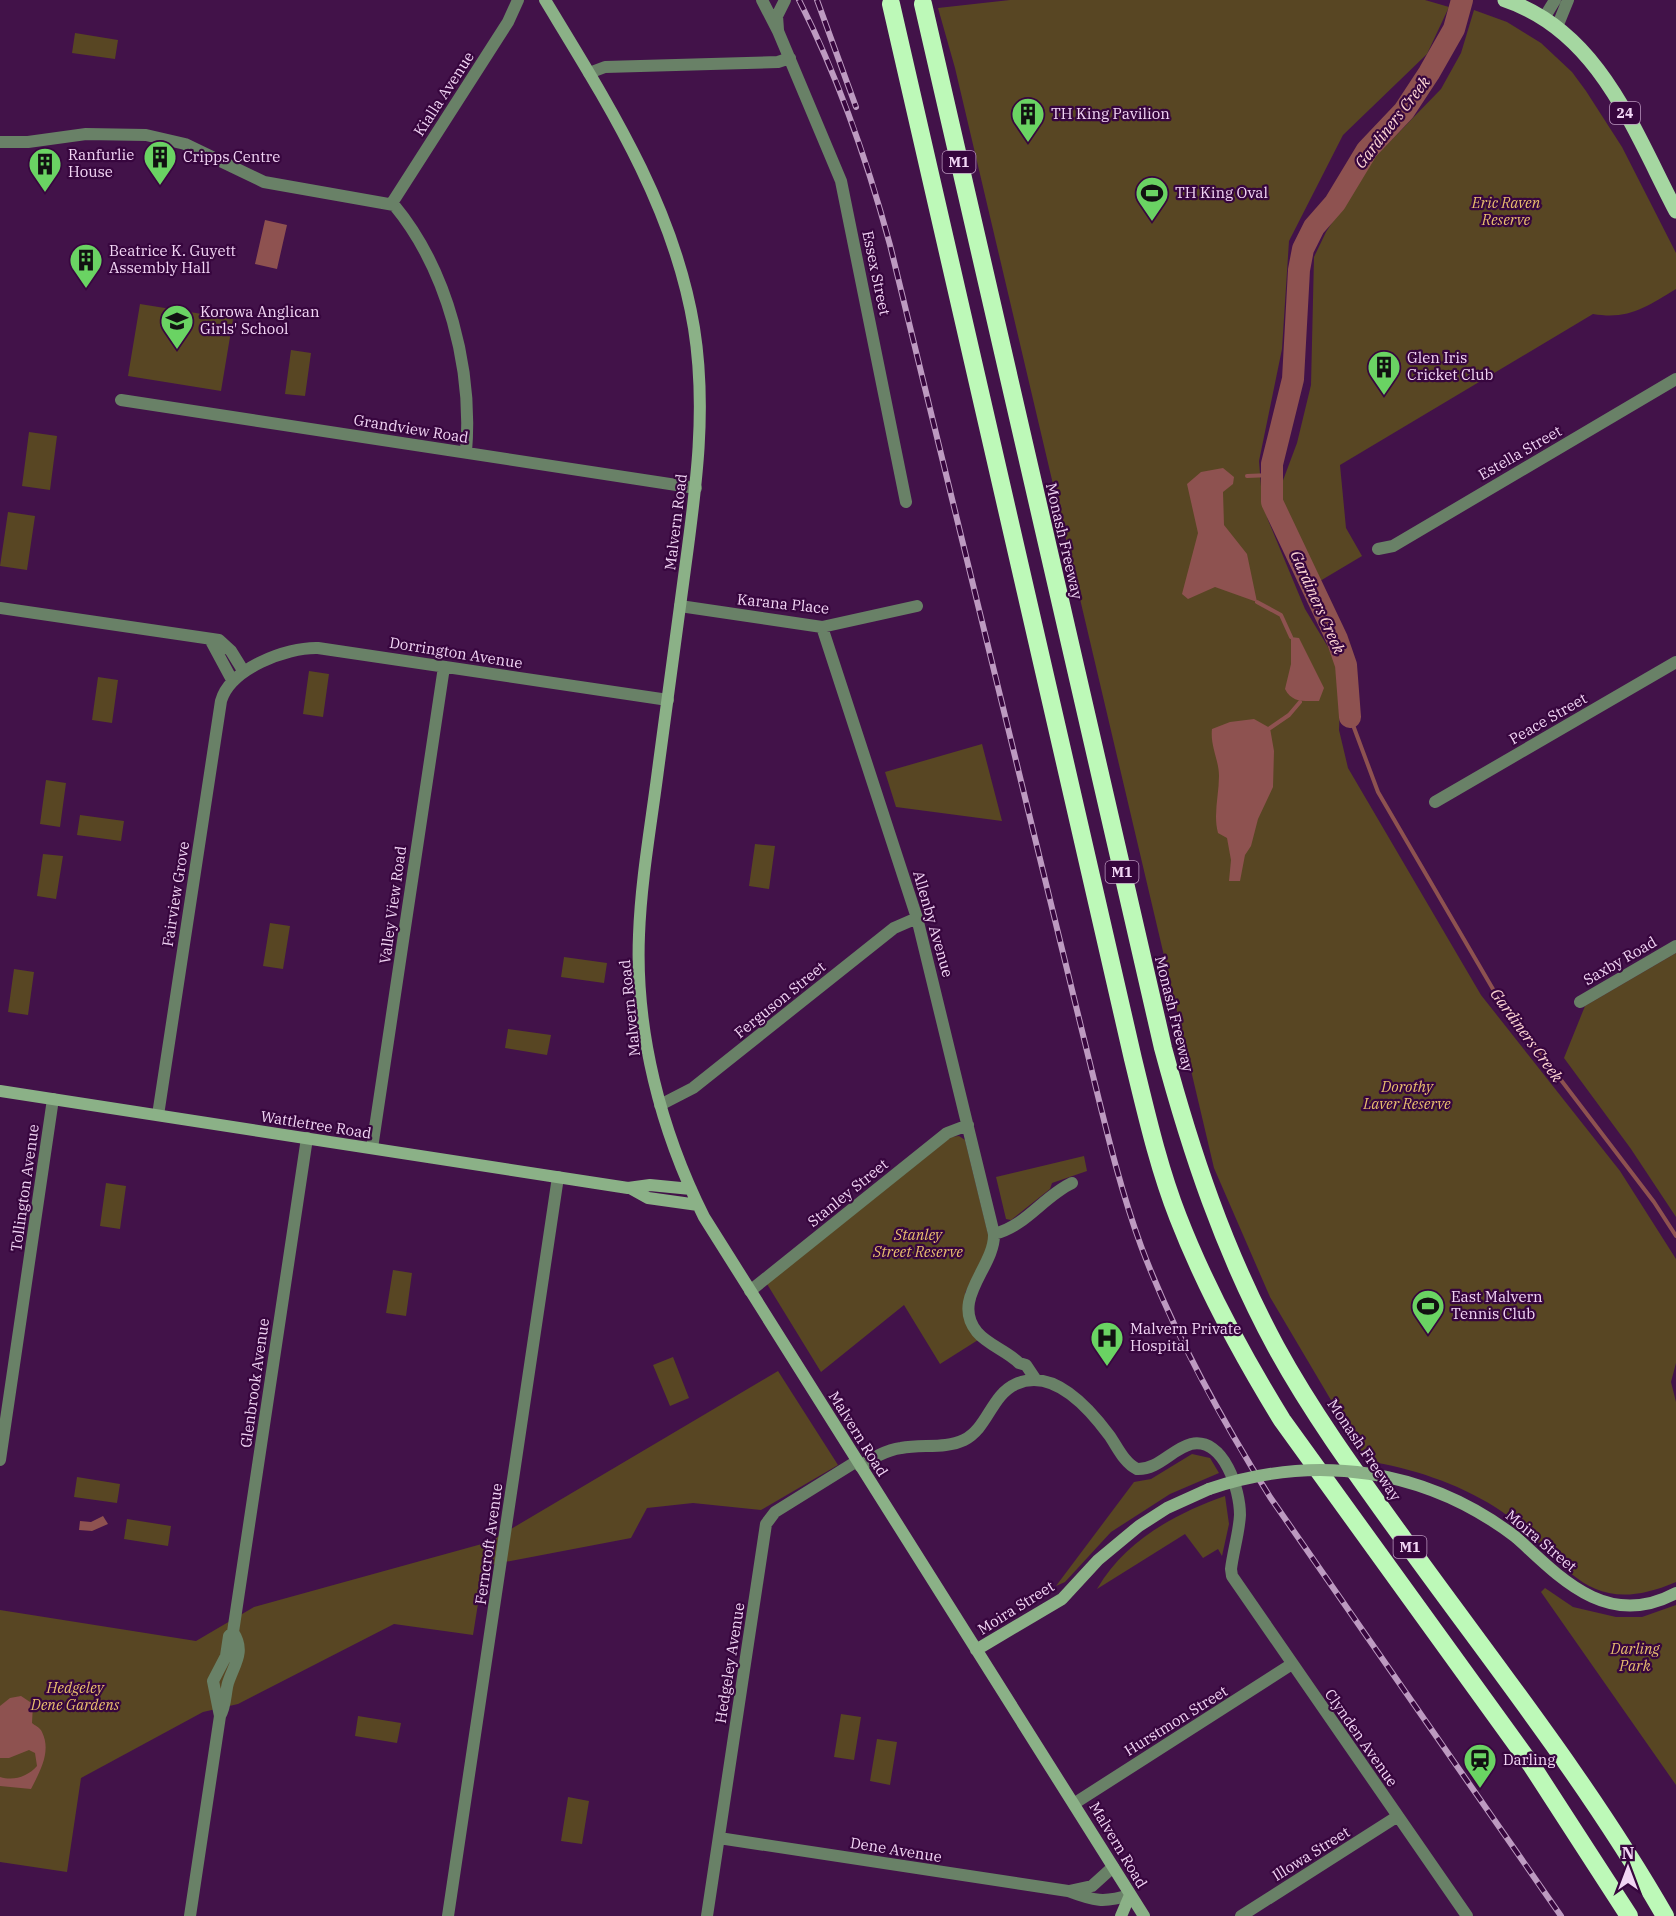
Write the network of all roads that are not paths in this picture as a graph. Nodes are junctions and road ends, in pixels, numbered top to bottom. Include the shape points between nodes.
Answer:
1 (518, 0) edge
2 (545, 0) edge
3 (762, 0) edge
4 (785, 0) edge
5 (1505, 0) edge
6 (1555, 0) edge
7 (1568, 0) edge
8 (891, 4) dead end
9 (923, 4) dead end
10 (1544, 18) junction
11 (1557, 27) junction
12 (778, 31) junction
13 (790, 58) junction
14 (589, 73) junction
15 (0, 142) edge
16 (392, 203) junction
17 (1676, 211) edge
18 (1676, 379) edge
19 (121, 400) dead end
20 (466, 452) junction
21 (696, 488) junction
22 (906, 502) dead end
23 (1378, 549) dead end
24 (680, 606) junction
25 (917, 606) dead end
26 (0, 608) edge
27 (822, 627) junction
28 (211, 641) junction
29 (1676, 662) edge
30 (444, 667) junction
31 (244, 672) junction
32 (232, 680) junction
33 (668, 700) junction
34 (1435, 802) dead end
35 (917, 918) junction
36 (1676, 946) edge
37 (1580, 1002) dead end
38 (0, 1091) edge
39 (53, 1099) junction
40 (660, 1105) junction
41 (158, 1115) junction
42 (968, 1125) junction
43 (307, 1138) junction
44 (372, 1148) junction
45 (558, 1177) junction
46 (1072, 1183) dead end
47 (628, 1188) junction
48 (691, 1189) junction
49 (698, 1205) junction
50 (994, 1234) junction
51 (750, 1291) junction
52 (1019, 1363) junction
53 (1036, 1380) junction
54 (1015, 1384) junction
55 (0, 1460) edge
56 (858, 1464) junction
57 (1676, 1593) edge
58 (976, 1650) junction
59 (1292, 1664) junction
60 (1075, 1803) junction
61 (1398, 1816) junction
62 (719, 1838) junction
63 (1113, 1867) junction
64 (1068, 1891) junction
65 (1130, 1895) junction
66 (1143, 1915) edge
67 (190, 1916) edge
68 (448, 1916) edge
69 (707, 1916) edge
70 (1121, 1916) edge
71 (1241, 1916) edge
72 (1467, 1916) edge
73 (1629, 1916) edge
74 (1665, 1916) edge

1 - 16 street, Kialla Avenue via 508,22
2 - 14 main road, Malvern Road
3 - 12 street, Essex Street
4 - 12 street via 777,16
5 - 10 main road, 24
6 - 10 street
7 - 11 street
8 - 73 highway, M1 via 1136,1070 1177,1215 1215,1304 1282,1420 1532,1766
9 - 74 highway, Monash Freeway / M1 via 1163,1048 1196,1166 1213,1211 1246,1288 1309,1401 1368,1490 1591,1796
10 - 11 main road, 24
11 - 17 main road, 24 via 1606,80
12 - 13 street, Essex Street
13 - 14 street via 778,62 605,67
13 - 22 street, Essex Street via 841,181
14 - 21 main road, Malvern Road via 654,191 682,271 694,327 700,385
15 - 16 street via 86,134 146,135 185,144 264,182
16 - 20 street via 425,254 451,317 466,389
18 - 23 street, Estella Street via 1393,546
19 - 20 street, Grandview Road
20 - 21 street, Grandview Road
21 - 24 main road, Malvern Road
24 - 27 street, Karana Place
24 - 33 main road, Malvern Road
25 - 27 street, Karana Place
26 - 28 street
27 - 35 street, Allenby Avenue
28 - 31 street via 224,643
28 - 32 street
29 - 34 street, Peace Street
30 - 31 street, Dorrington Avenue via 305,648 286,652
30 - 33 street, Dorrington Avenue
30 - 44 street, Valley View Road
31 - 32 street, Dorrington Avenue
32 - 41 street, Fairview Grove via 220,701
33 - 40 main road, Malvern Road via 641,896 639,938 643,1018
35 - 40 street, Ferguson Street via 894,928 683,1095
35 - 42 street, Allenby Avenue
36 - 37 street, Saxby Road
38 - 39 main road, Wattletree Road
39 - 41 main road, Wattletree Road
39 - 55 street, Tollington Avenue
40 - 48 main road, Malvern Road
41 - 43 main road, Wattletree Road
42 - 50 street, Allenby Avenue
42 - 51 street, Stanley Street via 947,1133
43 - 44 main road, Wattletree Road
43 - 67 street, Glenbrook Avenue via 233,1632 213,1681 220,1716
44 - 45 main road, Wattletree Road
45 - 47 main road, Wattletree Road
45 - 68 street, Ferncroft Avenue
46 - 50 street via 1053,1193 1012,1228
47 - 48 main road, Wattletree Road via 650,1185
47 - 49 main road, Wattletree Road via 648,1198
48 - 49 main road, Malvern Road
49 - 51 main road, Malvern Road
50 - 52 street, Allenby Avenue via 993,1248 970,1296 970,1316 978,1334
51 - 56 main road, Malvern Road
52 - 53 street, Allenby Avenue via 1026,1365
52 - 54 street
53 - 54 street
53 - 59 street, Clynden Avenue via 1054,1384 1081,1403 1137,1469 1148,1468 1192,1444 1206,1444 1218,1451 1228,1469 1239,1511 1232,1576
54 - 56 street, Hedgeley Avenue via 998,1397 968,1438 945,1445 894,1449
56 - 58 main road, Malvern Road
56 - 62 street, Hedgeley Avenue via 775,1512 766,1524
57 - 58 main road, Moira Street, bridge via 1644,1604 1619,1605 1597,1599 1576,1590 1489,1518 1447,1496 1363,1472 1297,1469 1238,1480 1167,1508 1098,1560 1062,1599
58 - 60 main road, Malvern Road
59 - 60 street, Hurstmon Street
59 - 61 street, Clynden Avenue
60 - 63 main road, Malvern Road
61 - 71 street, Illowa Street
61 - 72 street, Clynden Avenue
62 - 64 street, Dene Avenue
62 - 69 street, Hedgeley Avenue
63 - 64 street, Dene Avenue via 1089,1888
63 - 65 main road, Malvern Road
64 - 65 street, Dene Avenue via 1108,1902
65 - 66 main road, Malvern Road
65 - 70 main road

